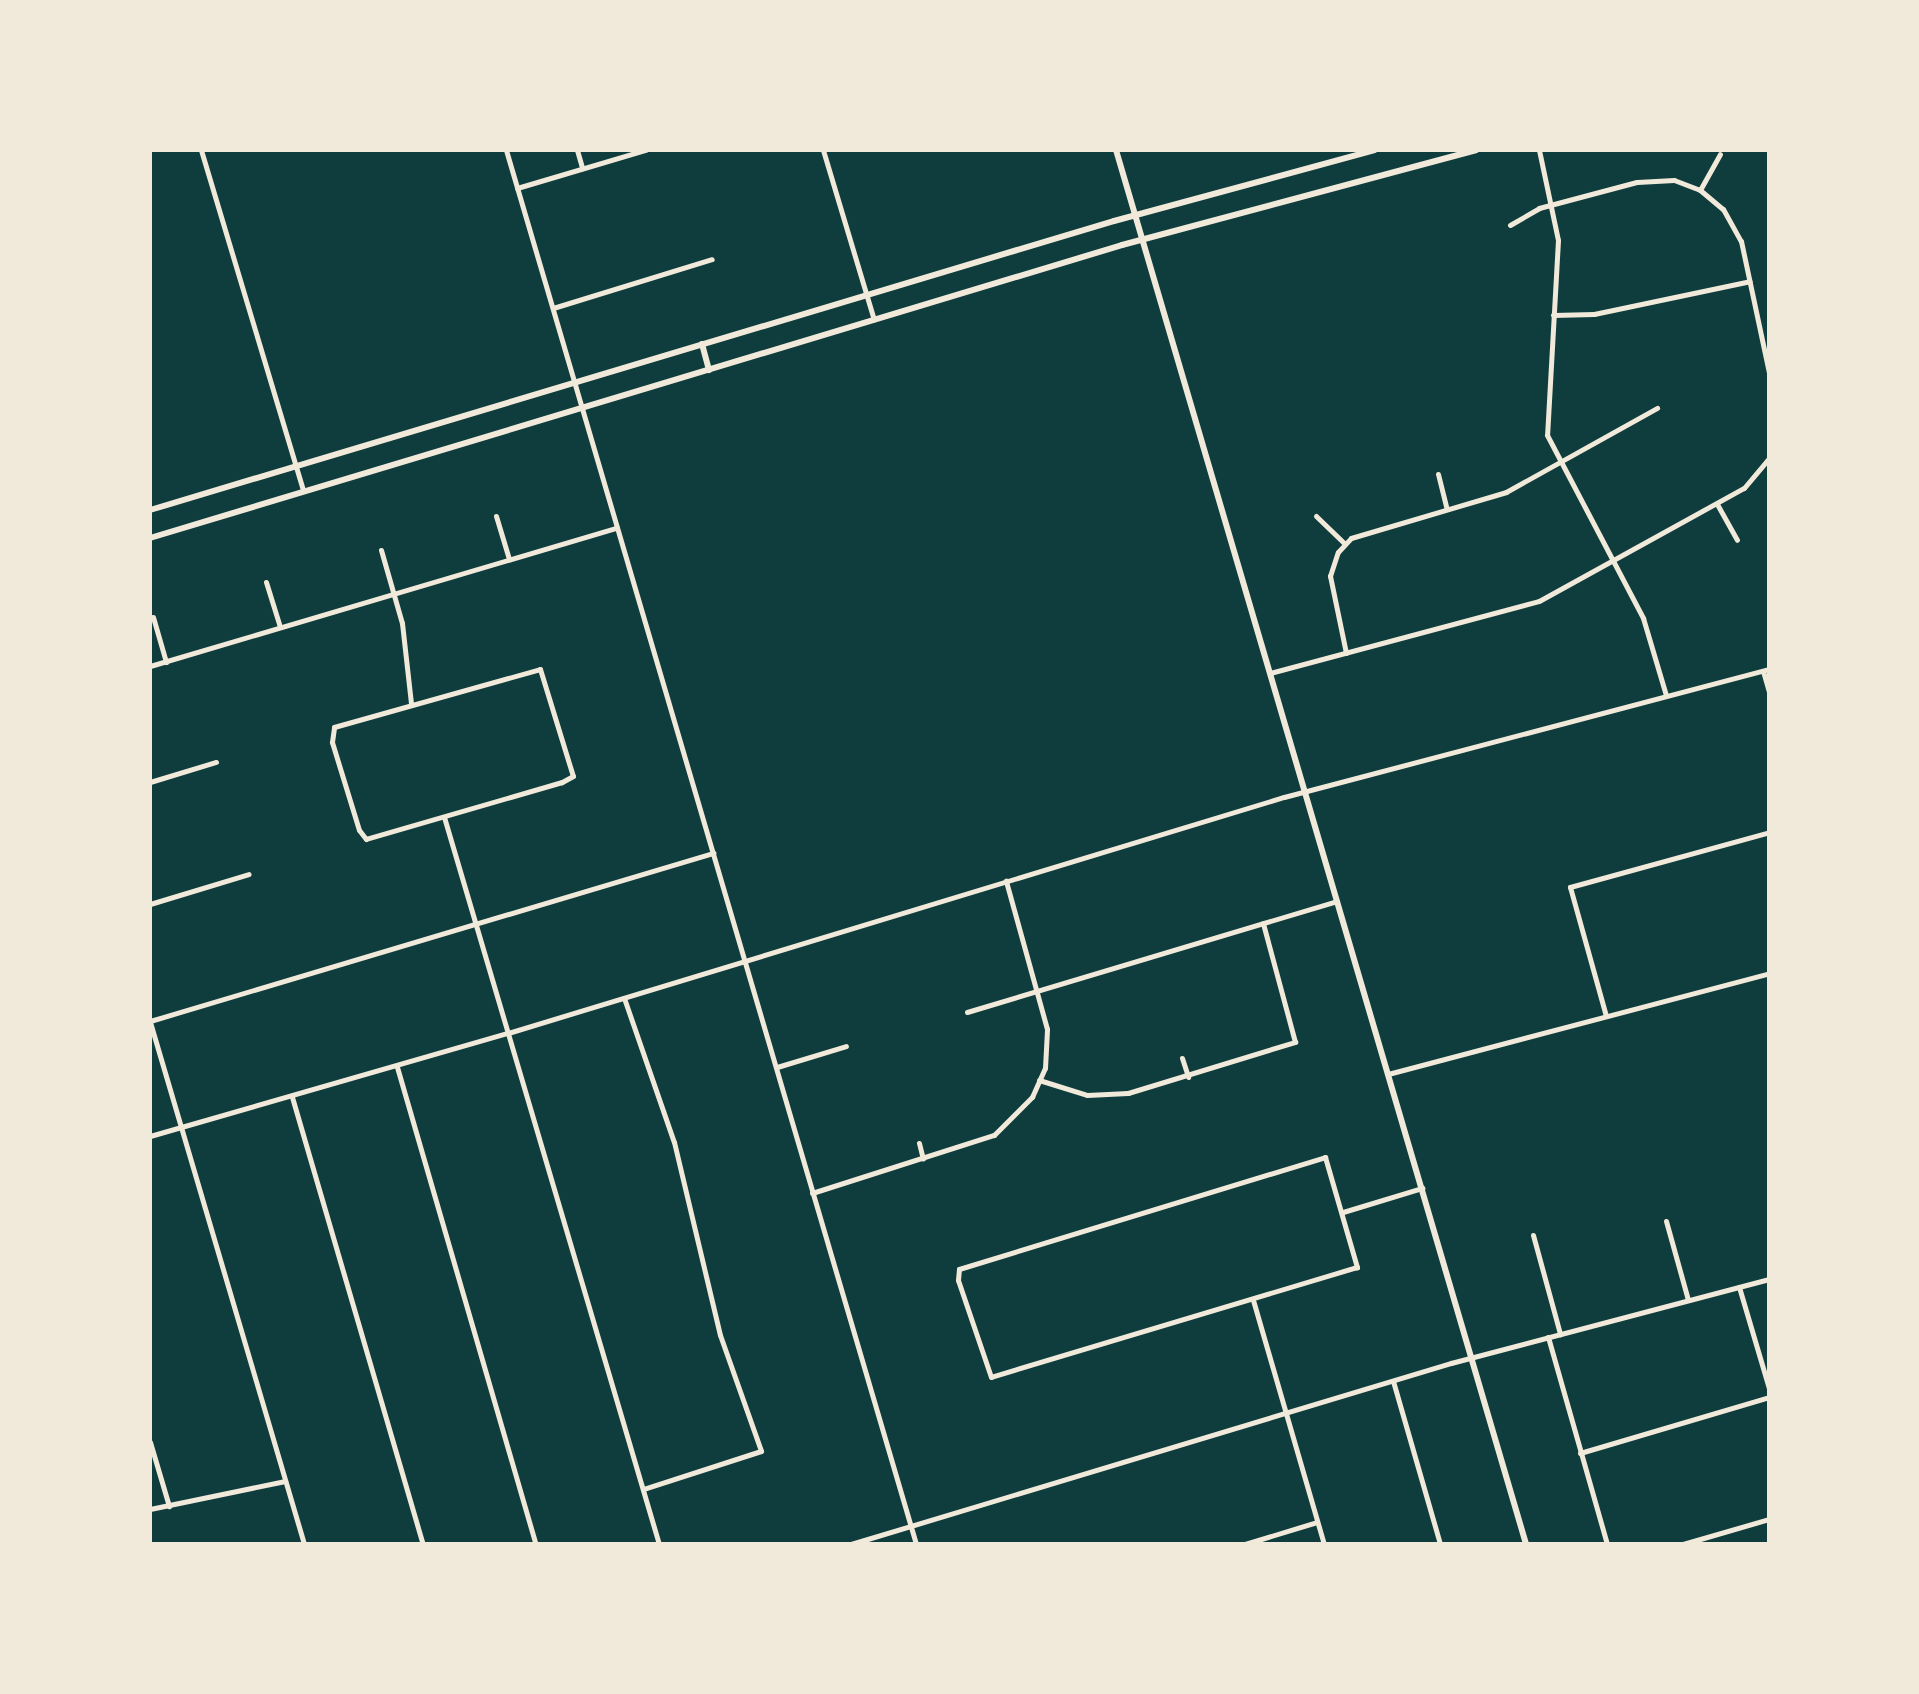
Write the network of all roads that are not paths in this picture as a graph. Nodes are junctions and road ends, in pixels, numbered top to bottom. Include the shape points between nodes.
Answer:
1 (202, 150) edge
2 (506, 150) edge
3 (577, 150) edge
4 (645, 150) edge
5 (823, 150) edge
6 (1116, 150) edge
7 (1375, 150) edge
8 (1478, 150) edge
9 (1538, 150) edge
10 (1720, 154) dead end
11 (582, 168) junction
12 (517, 188) junction
13 (1700, 190) junction
14 (1552, 204) junction
15 (1135, 215) junction
16 (1510, 225) dead end
17 (1142, 239) junction
18 (712, 259) dead end
19 (1750, 281) junction
20 (866, 294) junction
21 (553, 308) junction
22 (1553, 315) junction
23 (874, 320) junction
24 (702, 344) junction
25 (1767, 354) edge
26 (709, 370) junction
27 (1769, 373) edge
28 (574, 383) junction
29 (583, 408) junction
30 (1656, 408) dead end
31 (1768, 460) edge
32 (1558, 463) junction
33 (296, 466) junction
34 (1438, 474) dead end
35 (303, 492) junction
36 (1717, 504) junction
37 (1447, 509) junction
38 (150, 510) edge
39 (496, 516) dead end
40 (1316, 516) dead end
41 (618, 528) junction
42 (150, 538) edge
43 (1737, 540) dead end
44 (1344, 544) junction
45 (382, 550) dead end
46 (509, 560) junction
47 (1613, 563) junction
48 (266, 582) dead end
49 (394, 594) junction
50 (153, 617) dead end
51 (280, 628) junction
52 (1346, 653) junction
53 (166, 662) junction
54 (150, 666) edge
55 (1766, 670) edge
56 (1270, 674) junction
57 (1769, 692) edge
58 (1666, 696) junction
59 (411, 703) junction
60 (216, 762) dead end
61 (150, 782) edge
62 (1305, 792) junction
63 (444, 817) junction
64 (1769, 832) edge
65 (714, 853) junction
66 (249, 874) dead end
67 (1006, 881) junction
68 (1337, 900) junction
69 (150, 904) edge
70 (475, 923) junction
71 (1263, 923) junction
72 (746, 960) junction
73 (1769, 973) edge
74 (1039, 991) junction
75 (624, 998) junction
76 (967, 1012) dead end
77 (1606, 1016) junction
78 (150, 1021) edge
79 (508, 1033) junction
80 (846, 1046) dead end
81 (1182, 1058) dead end
82 (396, 1066) junction
83 (776, 1067) junction
84 (1388, 1074) junction
85 (1188, 1077) junction
86 (1039, 1080) junction
87 (292, 1096) junction
88 (181, 1126) junction
89 (150, 1136) edge
90 (918, 1143) dead end
91 (924, 1159) junction
92 (1422, 1188) junction
93 (812, 1193) junction
94 (1344, 1212) junction
95 (1666, 1221) dead end
96 (1533, 1235) dead end
97 (1769, 1279) edge
98 (1739, 1287) junction
99 (1252, 1300) junction
100 (1688, 1300) junction
101 (1560, 1334) junction
102 (1548, 1337) junction
103 (1472, 1358) junction
104 (1393, 1380) junction
105 (1769, 1388) edge
106 (1769, 1397) edge
107 (1285, 1413) junction
108 (150, 1442) edge
109 (1580, 1453) junction
110 (285, 1481) junction
111 (643, 1489) junction
112 (169, 1506) junction
113 (150, 1510) edge
114 (1769, 1519) edge
115 (1317, 1522) junction
116 (911, 1526) junction
117 (304, 1544) edge
118 (423, 1544) edge
119 (536, 1544) edge
120 (659, 1544) edge
121 (851, 1544) edge
122 (916, 1544) edge
123 (1245, 1544) edge
124 (1324, 1544) edge
125 (1440, 1544) edge
126 (1526, 1544) edge
127 (1607, 1544) edge
128 (1683, 1544) edge

1 - 33 street
2 - 12 street
3 - 11 street
4 - 11 street
5 - 20 street
6 - 15 main road
7 - 15 main road
8 - 17 main road
9 - 14 street
10 - 13 street
11 - 12 street
12 - 21 street
13 - 14 street via 1657,179
13 - 19 street via 1735,224
14 - 16 street
14 - 22 street via 1558,240
15 - 17 main road
15 - 20 main road
17 - 23 main road
17 - 56 main road
18 - 21 street
19 - 22 street via 1594,314
19 - 25 street
20 - 23 street
20 - 24 main road
21 - 28 street
22 - 32 street via 1547,435
23 - 26 main road
24 - 26 main road
24 - 28 main road
25 - 27 street
26 - 29 main road
28 - 29 street
28 - 33 main road
29 - 35 main road
29 - 41 street
30 - 32 street
31 - 36 street via 1744,488
32 - 37 street via 1506,492
32 - 47 street
33 - 35 street
33 - 38 main road
34 - 37 street
35 - 42 main road
36 - 43 street
36 - 47 street
37 - 44 street via 1370,529
39 - 46 street
40 - 44 street
41 - 46 street
41 - 65 street
44 - 52 street via 1332,564 1330,589
45 - 49 street
46 - 49 street
47 - 52 street via 1539,602
47 - 58 street via 1643,618
48 - 51 street
49 - 51 street
49 - 59 street
50 - 53 street
51 - 53 street
52 - 56 street
53 - 54 street
55 - 57 street
55 - 58 street
56 - 62 main road
58 - 62 street
59 - 63 street via 334,727 332,742 366,838
59 - 63 street via 540,668 573,776
60 - 61 street
62 - 67 street
62 - 68 main road
63 - 70 street
64 - 77 street via 1570,887
65 - 70 street
65 - 72 street
66 - 69 street
67 - 72 street
67 - 74 street
68 - 71 street
68 - 84 main road
70 - 78 street
70 - 79 street
71 - 74 street
71 - 85 street via 1295,1042
72 - 75 street
72 - 83 street
73 - 77 street
74 - 76 street
74 - 86 street via 1048,1046
75 - 79 street
75 - 111 street via 674,1142 720,1335 761,1452
77 - 84 street
78 - 88 street
79 - 82 street
79 - 111 street
80 - 83 street
81 - 85 street
82 - 87 street
82 - 119 street
83 - 93 street
84 - 92 main road
85 - 86 street via 1106,1096
86 - 91 street via 1032,1097 994,1135
87 - 88 street
87 - 118 street
88 - 89 street
88 - 110 street
90 - 91 street
91 - 93 street
92 - 94 street
92 - 103 main road
93 - 116 street
94 - 99 street via 1356,1267
94 - 99 street via 1325,1157 959,1269 958,1280 991,1377
95 - 100 street
96 - 101 street
97 - 98 street
98 - 100 street
98 - 105 street
99 - 107 street
100 - 101 street
101 - 102 street
102 - 103 street
102 - 109 street
103 - 104 street
103 - 126 main road
104 - 107 street
104 - 125 street
106 - 109 street
107 - 115 street
107 - 116 street
108 - 112 street
109 - 127 street
110 - 112 street
110 - 117 street
111 - 120 street
112 - 113 street
114 - 128 street
115 - 123 street
115 - 124 street
116 - 121 street
116 - 122 street

